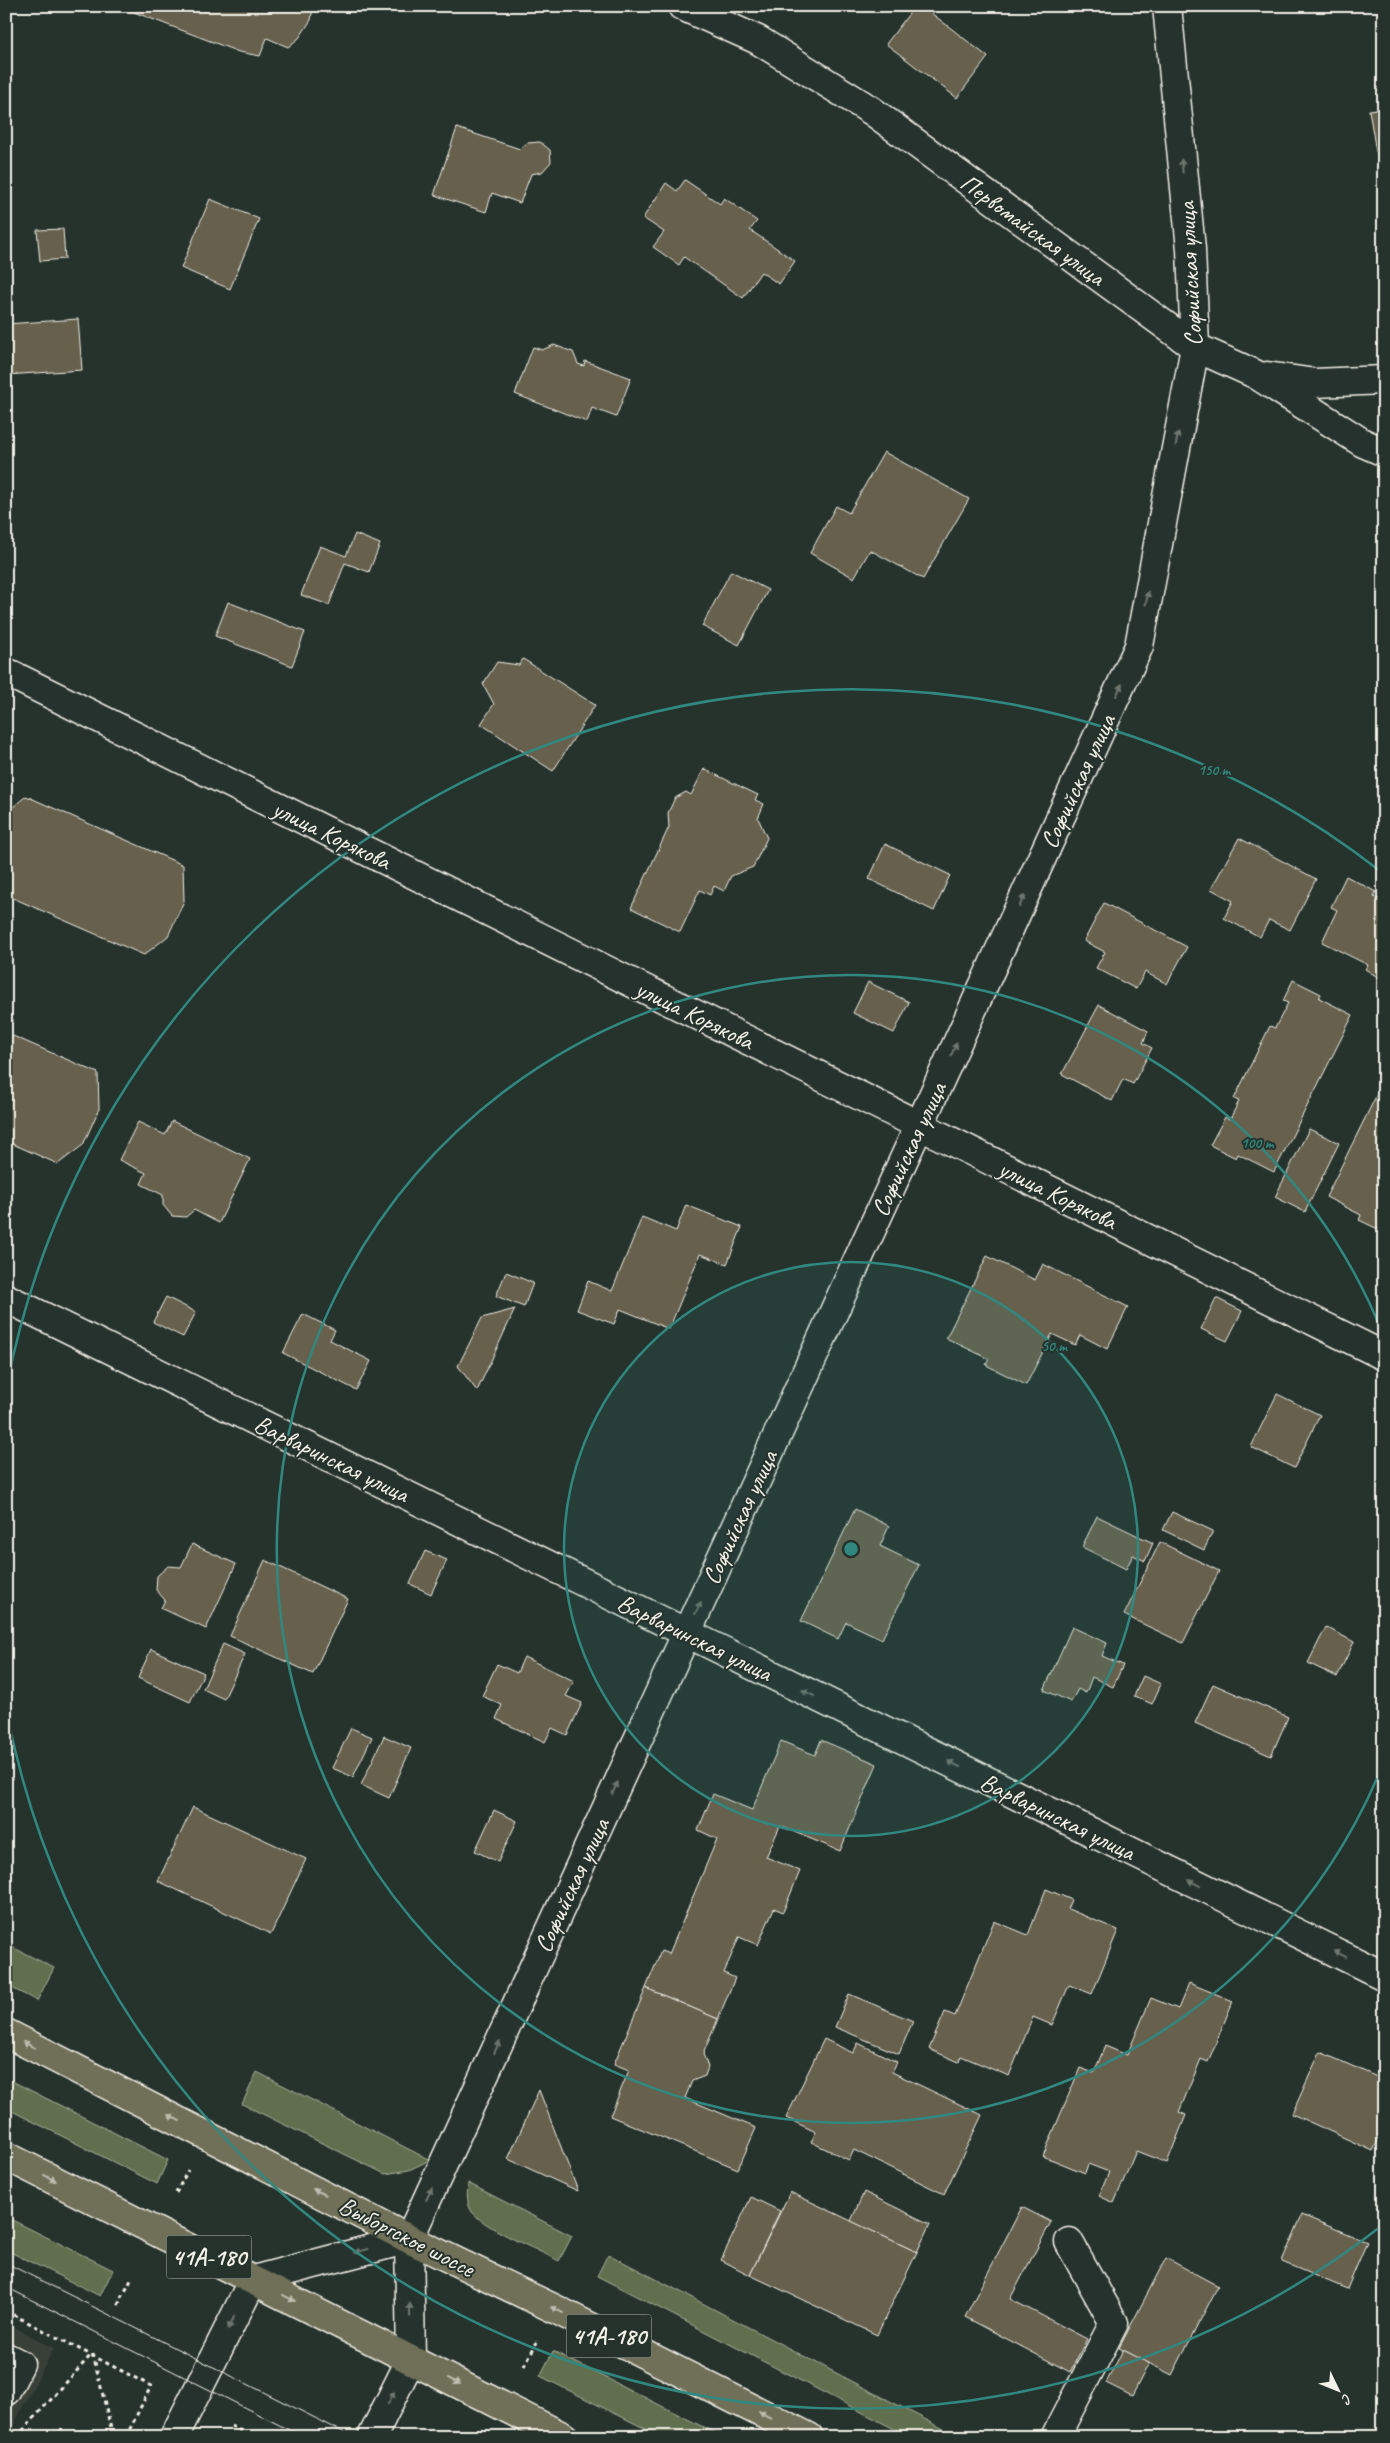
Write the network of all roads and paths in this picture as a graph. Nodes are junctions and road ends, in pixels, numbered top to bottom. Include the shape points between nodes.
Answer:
1 (682, 6) edge
2 (1167, 6) edge
3 (1195, 347) junction
4 (1256, 374) junction
5 (1384, 380) edge
6 (1384, 452) edge
7 (6, 672) edge
8 (919, 1125) junction
9 (6, 1298) edge
10 (1384, 1356) edge
11 (686, 1633) junction
12 (1384, 1976) edge
13 (6, 2034) edge
14 (6, 2156) edge
15 (188, 2170) dead end
16 (176, 2193) dead end
17 (408, 2239) junction
18 (1069, 2242) dead end
19 (131, 2280) dead end
20 (252, 2280) junction
21 (118, 2305) dead end
22 (6, 2311) edge
23 (537, 2342) dead end
24 (92, 2354) junction
25 (6, 2357) edge
26 (411, 2359) junction
27 (524, 2366) dead end
28 (6, 2391) edge
29 (231, 2426) dead end
30 (17, 2437) edge
31 (113, 2437) edge
32 (126, 2437) edge
33 (174, 2437) edge
34 (253, 2437) edge
35 (372, 2437) edge
36 (564, 2437) edge
37 (809, 2437) edge
38 (1055, 2437) edge

1 - 3 street, Первомайская улица via 758,40 872,111
3 -> 2 street, Софийская улица via 1191,249
3 - 4 street, Первомайская улица
8 -> 3 street, Софийская улица via 1138,646
4 - 5 street via 1315,384
4 - 6 street, Первомайская улица via 1363,443
7 - 8 street, улица Корякова
8 - 10 street, улица Корякова
11 -> 8 street, Софийская улица
9 - 11 street, Варваринская улица
12 -> 11 street, Варваринская улица
17 -> 11 street, Софийская улица
17 -> 13 main road, Выборгское шоссе / 41А-180
14 -> 20 main road, 41А-180
15 - 16 path
17 -> 20 street
26 -> 17 street
37 -> 17 main road, Выборгское шоссе / 41А-180
18 - 38 street via 1114,2323
19 - 21 path
20 -> 26 main road, 41А-180
20 -> 33 street
22 - 24 path
23 - 27 path
24 - 30 path
24 - 31 path
24 - 32 path via 151,2386
25 - 28 street via 20,2364
35 -> 26 street
26 -> 36 main road, 41А-180
29 - 34 path

